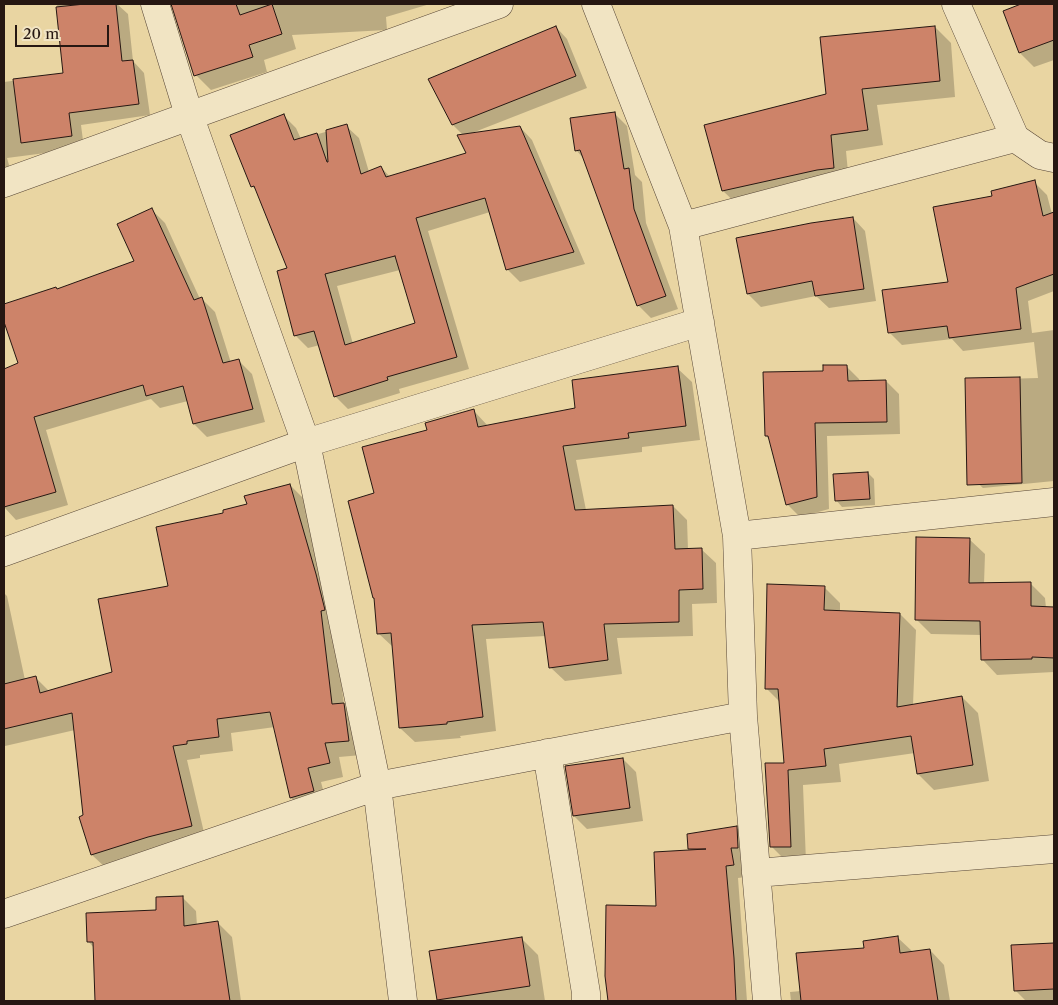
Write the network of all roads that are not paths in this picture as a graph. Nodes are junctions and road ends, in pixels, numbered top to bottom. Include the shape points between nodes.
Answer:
1 (155, 4) edge
2 (499, 4) edge
3 (596, 4) edge
4 (956, 4) edge
5 (189, 115) junction
6 (1015, 138) junction
7 (1054, 158) edge
8 (4, 183) edge
9 (684, 226) junction
10 (700, 322) junction
11 (306, 443) junction
12 (1054, 502) edge
13 (737, 536) junction
14 (4, 552) edge
15 (743, 716) junction
16 (547, 753) junction
17 (377, 786) junction
18 (1054, 849) edge
19 (756, 873) junction
20 (4, 914) edge
21 (403, 1001) edge
22 (586, 1001) edge
23 (767, 1001) edge

1 - 5 street
2 - 5 street
3 - 9 street
4 - 6 street
5 - 8 street
5 - 11 street
6 - 7 street via 1040,154
6 - 9 street
9 - 10 street
10 - 11 street
10 - 13 street
11 - 14 street
11 - 17 street
12 - 13 street
13 - 15 street
15 - 16 street
15 - 19 street
16 - 17 street
16 - 22 street
17 - 20 street
17 - 21 street
18 - 19 street
19 - 23 street

